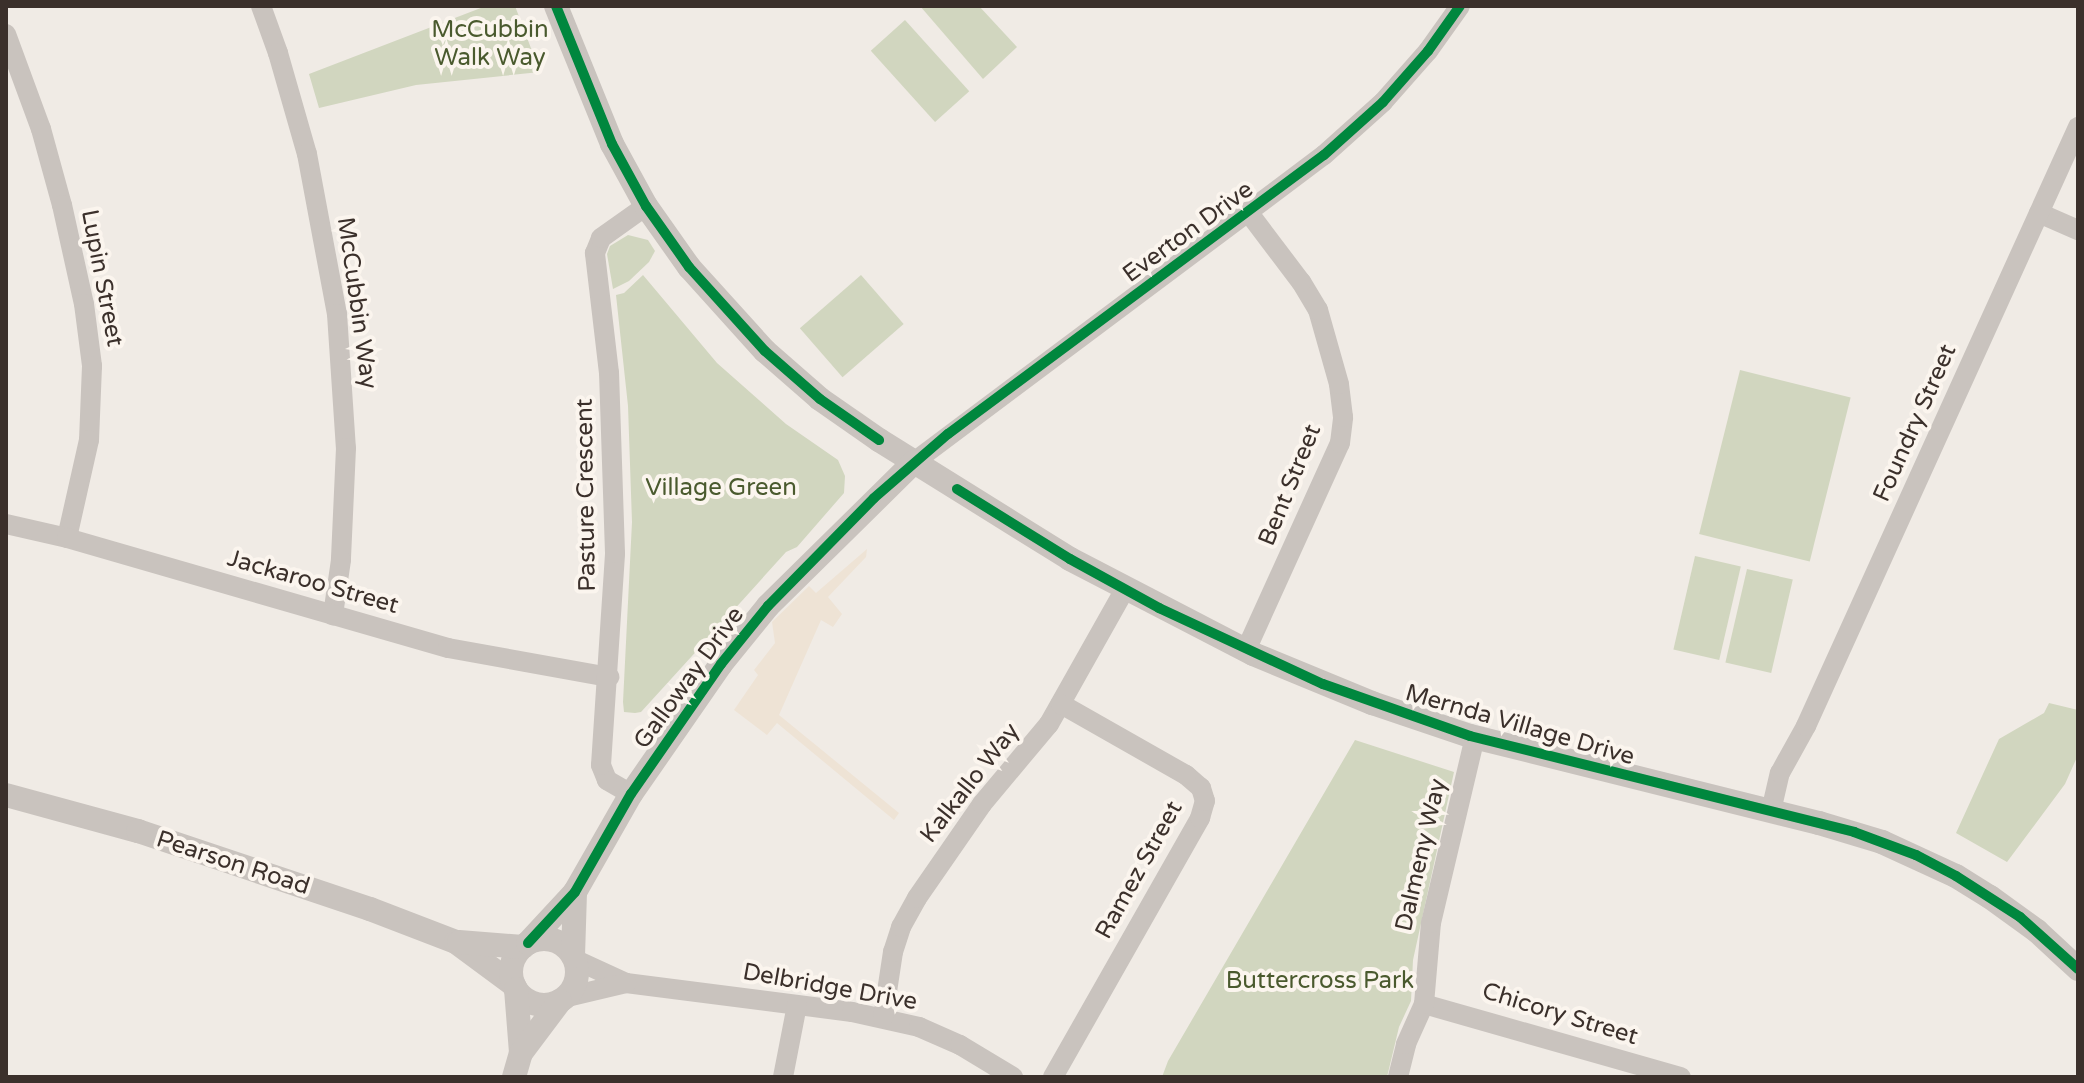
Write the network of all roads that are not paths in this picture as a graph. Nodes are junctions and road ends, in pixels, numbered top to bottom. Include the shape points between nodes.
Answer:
1 (261, 6) edge
2 (1460, 6) edge
3 (561, 8) edge
4 (6, 34) edge
5 (2078, 127) edge
6 (646, 206) junction
7 (1248, 212) junction
8 (2039, 213) junction
9 (2078, 230) edge
10 (914, 462) junction
11 (6, 524) edge
12 (67, 538) junction
13 (1125, 589) junction
14 (333, 615) junction
15 (1246, 650) junction
16 (609, 677) junction
17 (1061, 704) junction
18 (1475, 737) junction
19 (631, 794) junction
20 (6, 795) edge
21 (1777, 813) junction
22 (575, 892) junction
23 (456, 942) junction
24 (526, 945) junction
25 (573, 957) junction
26 (2078, 969) edge
27 (626, 983) junction
28 (515, 987) junction
29 (562, 999) junction
30 (1424, 1004) junction
31 (797, 1005) junction
32 (883, 1018) junction
33 (521, 1053) junction
34 (514, 1077) edge
35 (783, 1077) edge
36 (1013, 1077) edge
37 (1053, 1077) edge
38 (1398, 1077) edge
39 (1681, 1077) edge

1 - 14 street, McCubbin Way via 307,154 337,314 346,462
2 - 7 street, Everton Drive via 1383,102
3 - 6 street, Mernda Village Drive via 612,144
4 - 12 street, Lupin Street via 62,205 92,366 89,440
5 - 8 street, Foundry Street
6 - 10 street, Mernda Village Drive via 689,267 765,351 831,407
6 - 16 street, Pasture Crescent via 601,238 595,253 614,476
7 - 10 street, Everton Drive
7 - 15 street, Bent Street via 1318,310 1343,417 1340,443
8 - 9 street
8 - 21 street, Foundry Street via 1780,773
10 - 13 street, Mernda Village Drive
10 - 19 street, Galloway Drive via 768,606 703,688
11 - 12 street, Jackaroo Street
12 - 14 street, Jackaroo Street
13 - 15 street, Mernda Village Drive
13 - 17 street, Kalkallo Way
14 - 16 street, Jackaroo Street via 448,648
15 - 18 street, Mernda Village Drive
16 - 19 street, Pasture Crescent via 601,765 607,780
17 - 32 street, Kalkallo Way via 917,898 893,952
17 - 37 street, Ramez Street via 1186,775 1201,788 1205,801
18 - 21 street, Mernda Village Drive
18 - 30 street, Dalmeny Way via 1431,923
19 - 22 street, Galloway Drive
20 - 23 street, Pearson Road via 264,872
21 - 26 street, Mernda Village Drive via 1854,832 1956,876 2020,917
22 - 24 street, Galloway Drive
22 - 25 street, Galloway Drive
23 - 24 street, Pearson Road
23 - 28 street, Pearson Road
24 - 25 street via 548,939
24 - 28 street via 512,965
25 - 27 street, Delbridge Drive
25 - 29 street via 576,980
27 - 29 street, Delbridge Drive
27 - 31 street, Delbridge Drive
28 - 29 street via 540,1005
28 - 33 street
29 - 33 street
30 - 38 street, Dalmeny Way
30 - 39 street, Chicory Street
31 - 32 street, Delbridge Drive
31 - 35 street
32 - 36 street, Delbridge Drive via 960,1045
33 - 34 street

